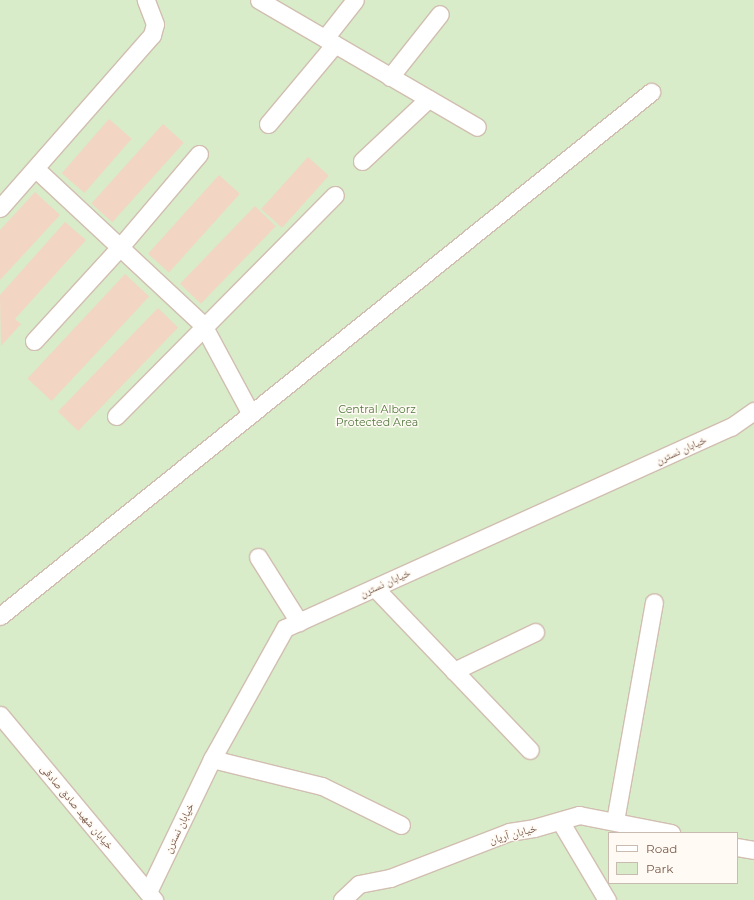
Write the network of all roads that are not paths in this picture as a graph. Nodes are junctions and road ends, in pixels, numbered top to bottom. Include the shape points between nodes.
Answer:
1 (146, 0) edge
2 (259, 0) edge
3 (355, 0) edge
4 (440, 14) dead end
5 (330, 41) junction
6 (390, 76) junction
7 (651, 92) dead end
8 (428, 99) junction
9 (268, 124) dead end
10 (477, 127) dead end
11 (199, 154) dead end
12 (362, 161) dead end
13 (36, 169) junction
14 (335, 195) dead end
15 (0, 208) edge
16 (120, 248) junction
17 (203, 325) junction
18 (34, 341) dead end
19 (754, 411) edge
20 (251, 414) junction
21 (116, 416) dead end
22 (258, 558) dead end
23 (375, 588) junction
24 (654, 602) dead end
25 (0, 616) edge
26 (299, 622) junction
27 (535, 632) dead end
28 (454, 671) junction
29 (0, 715) edge
30 (530, 750) dead end
31 (212, 758) junction
32 (560, 821) junction
33 (615, 821) junction
34 (401, 825) dead end
35 (665, 832) edge
36 (738, 848) edge
37 (754, 850) edge
38 (151, 896) edge
39 (342, 900) edge
40 (607, 900) edge

1 - 13 street via 155,24 152,35
2 - 5 street
3 - 5 street
4 - 6 street
5 - 6 street
5 - 9 street
6 - 8 street
7 - 20 street
8 - 10 street
8 - 12 street
11 - 16 street
13 - 15 street
13 - 16 street
14 - 17 street
16 - 17 street
16 - 18 street
17 - 20 street
17 - 21 street
19 - 23 street, خیابان نسترن via 731,427
20 - 25 street
22 - 26 street
23 - 26 street, خیابان نسترن
23 - 28 street
24 - 33 street
26 - 31 street, خیابان نسترن via 285,628
27 - 28 street
28 - 30 street
29 - 38 street, خیابان شهید صادق صادقی
31 - 34 street via 322,786
31 - 38 street, خیابان نسترن
32 - 33 street, خیابان آریان via 579,815
32 - 39 street, خیابان آریان via 510,832 390,878 360,884
32 - 40 street
33 - 35 street, خیابان آریان
36 - 37 street

